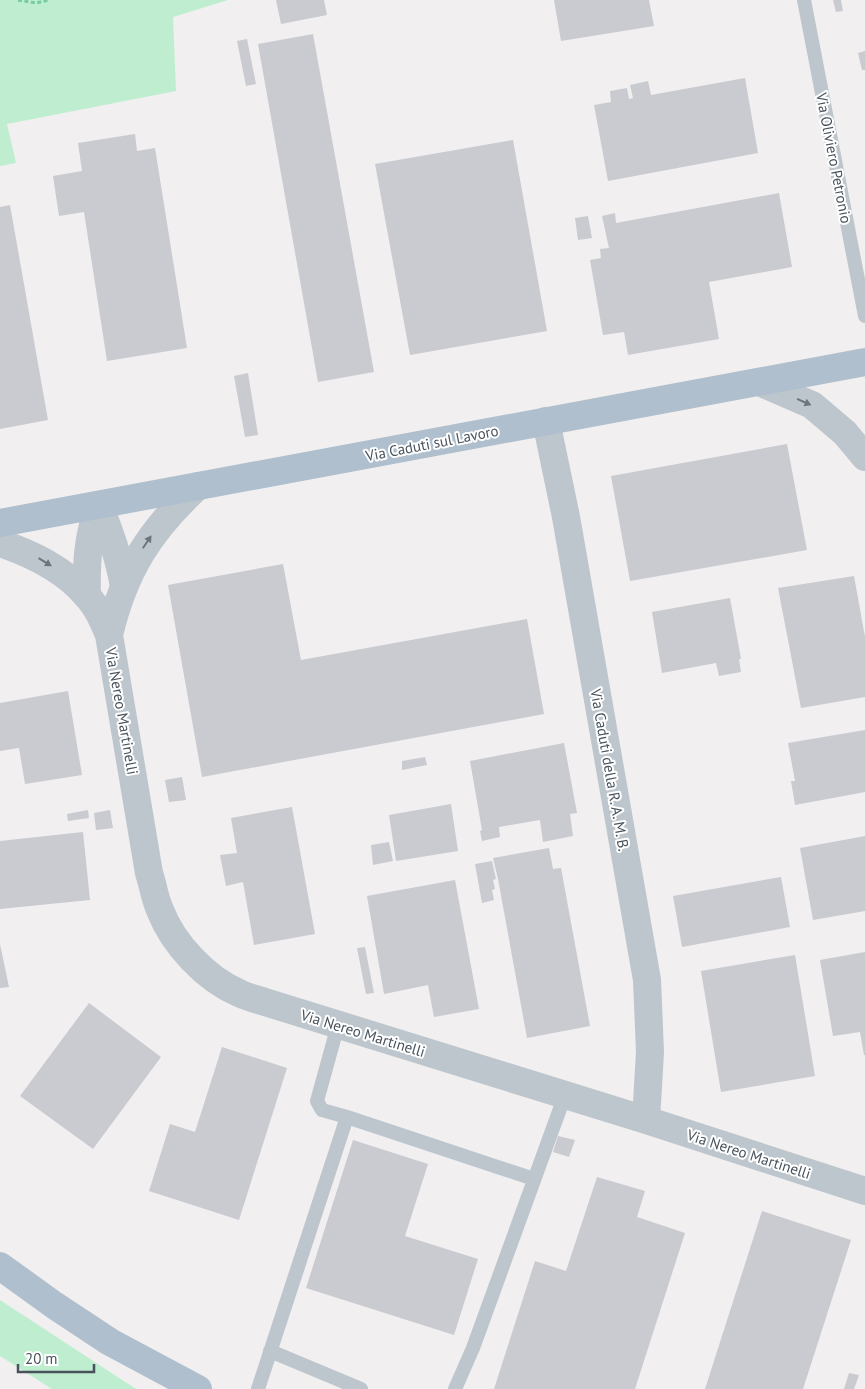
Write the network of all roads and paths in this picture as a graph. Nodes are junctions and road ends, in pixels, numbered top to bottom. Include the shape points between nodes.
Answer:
1 (18, 0) edge
2 (49, 0) edge
3 (804, 0) edge
4 (865, 316) edge
5 (865, 362) edge
6 (760, 382) junction
7 (546, 421) junction
8 (865, 457) edge
9 (198, 486) junction
10 (99, 505) junction
11 (0, 523) edge
12 (0, 543) edge
13 (124, 587) junction
14 (87, 596) junction
15 (109, 635) junction
16 (338, 1025) junction
17 (565, 1095) junction
18 (347, 1117) junction
19 (646, 1120) junction
20 (865, 1174) edge
21 (821, 1177) junction
22 (534, 1179) junction
23 (865, 1191) edge
24 (0, 1266) edge
25 (270, 1351) junction
26 (134, 1356) junction
27 (164, 1389) edge
28 (198, 1389) edge
29 (258, 1389) edge
30 (361, 1389) edge
31 (455, 1389) edge

1 - 2 path via 36,3
3 - 4 lane, Via Oliviero Petronio
5 - 6 main road, Via Caduti sul Lavoro
6 - 7 main road, Via Caduti sul Lavoro
6 -> 8 street via 812,405 845,433
7 - 9 main road, Via Caduti sul Lavoro
7 - 19 street, Via Caduti della R. A. M. B. via 647,980 650,1052
9 - 10 main road, Via Caduti sul Lavoro
13 -> 9 street, Via Nereo Martinelli via 154,533
10 - 11 main road, Via Caduti sul Lavoro
10 - 13 street via 114,542
10 - 14 street via 88,548
12 -> 14 street, Via Nereo Martinelli via 57,570
13 - 15 street, Via Nereo Martinelli
14 - 15 street, Via Nereo Martinelli
15 - 16 street, Via Nereo Martinelli via 149,873 160,911 174,935 200,967 238,993
16 - 17 street, Via Nereo Martinelli
16 - 18 lane via 316,1101 322,1110
17 - 19 street, Via Nereo Martinelli
17 - 22 lane
18 - 22 lane
18 - 25 lane
19 - 21 street, Via Nereo Martinelli
20 - 21 street
21 - 23 street, Via Nereo Martinelli
22 - 31 lane
24 - 26 main road
25 - 29 lane
25 - 30 lane
26 - 27 main road
26 - 28 main road

